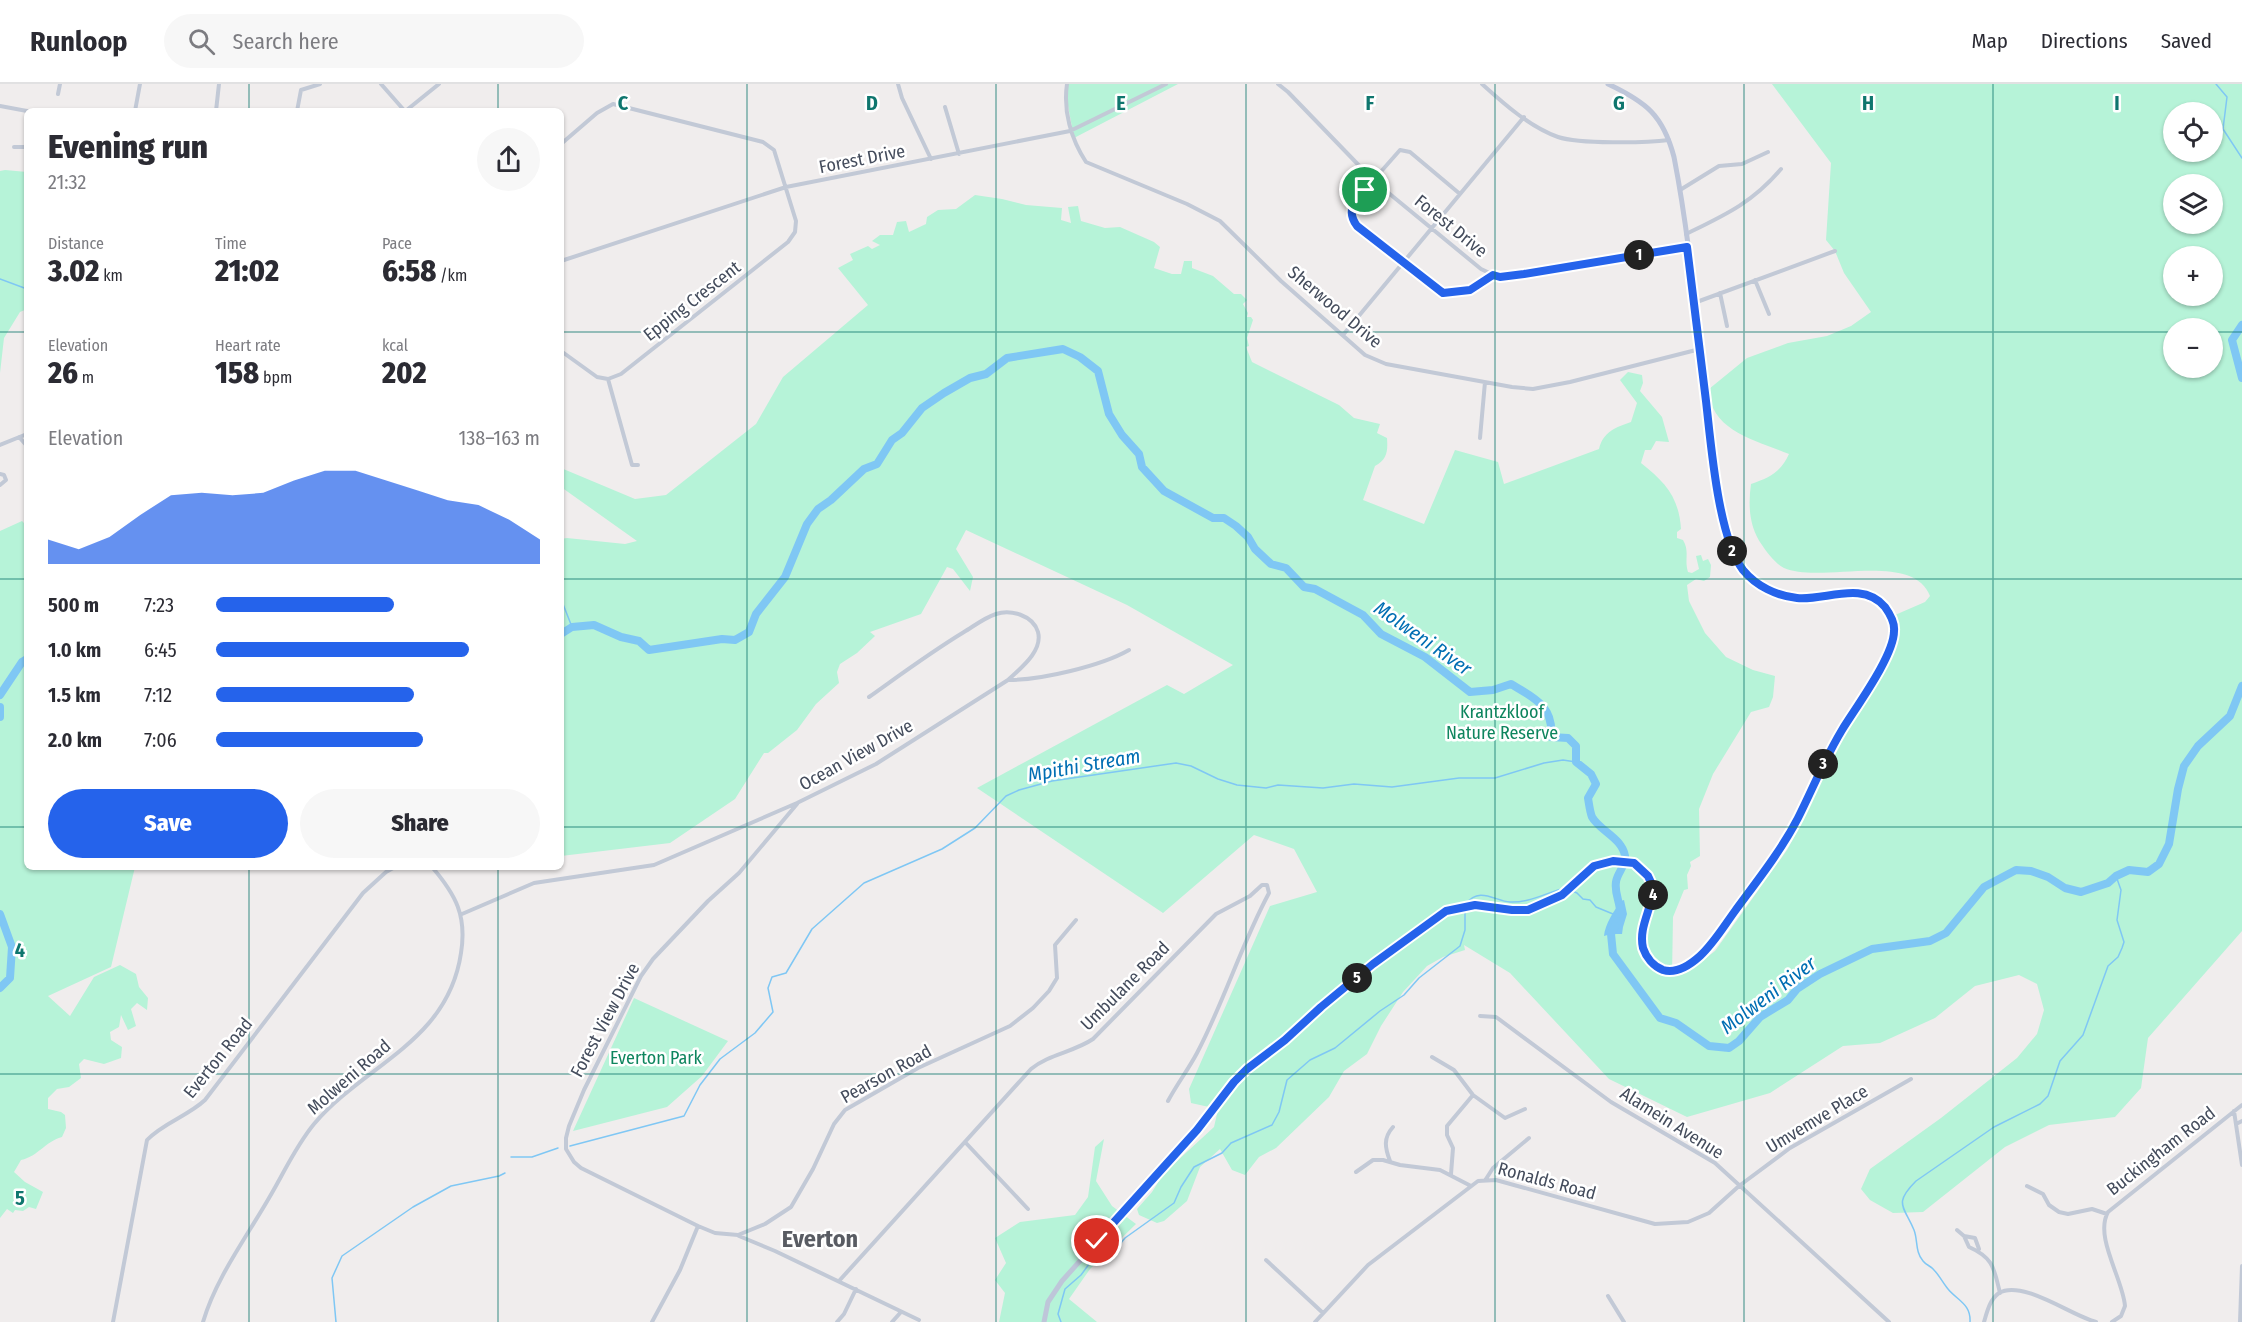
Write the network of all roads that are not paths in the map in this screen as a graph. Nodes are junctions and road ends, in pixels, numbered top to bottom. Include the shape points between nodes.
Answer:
1 (60, 84) edge
2 (140, 84) edge
3 (219, 84) edge
4 (320, 84) edge
5 (381, 84) edge
6 (439, 84) edge
7 (898, 84) edge
8 (1068, 84) edge
9 (1166, 84) edge
10 (1278, 84) edge
11 (1482, 84) edge
12 (1608, 84) edge
13 (58, 94) dead end
14 (0, 106) edge
15 (945, 107) dead end
16 (136, 108) edge
17 (216, 108) edge
18 (298, 108) edge
19 (403, 108) edge
20 (408, 108) edge
21 (24, 110) edge
22 (1524, 117) junction
23 (1070, 131) junction
24 (1669, 140) junction
25 (564, 142) edge
26 (14, 147) dead end
27 (24, 147) edge
28 (1768, 152) dead end
29 (959, 154) junction
30 (931, 159) junction
31 (1781, 169) dead end
32 (1374, 181) junction
33 (786, 187) junction
34 (1679, 191) junction
35 (1460, 194) junction
36 (1432, 229) junction
37 (1685, 234) junction
38 (1687, 247) junction
39 (1835, 251) dead end
40 (564, 260) edge
41 (1403, 264) junction
42 (1493, 275) junction
43 (1755, 280) junction
44 (1720, 293) junction
45 (1694, 303) junction
46 (1769, 314) dead end
47 (1727, 326) dead end
48 (1343, 335) junction
49 (1700, 350) junction
50 (564, 353) edge
51 (608, 379) junction
52 (1485, 382) junction
53 (24, 435) edge
54 (19, 437) junction
55 (1480, 438) dead end
56 (24, 443) edge
57 (0, 445) edge
58 (638, 465) dead end
59 (0, 474) edge
60 (0, 485) edge
61 (1129, 650) dead end
62 (1008, 680) junction
63 (869, 697) dead end
64 (797, 803) junction
65 (390, 870) edge
66 (435, 870) edge
67 (462, 915) junction
68 (1076, 920) dead end
69 (1480, 1016) dead end
70 (1432, 1057) dead end
71 (1911, 1079) dead end
72 (1473, 1095) junction
73 (1168, 1101) dead end
74 (2242, 1105) edge
75 (1525, 1109) dead end
76 (2234, 1112) junction
77 (2242, 1122) edge
78 (2236, 1124) junction
79 (1393, 1127) dead end
80 (1529, 1138) dead end
81 (965, 1142) junction
82 (2242, 1157) edge
83 (1390, 1162) junction
84 (2242, 1166) edge
85 (1356, 1172) dead end
86 (1451, 1174) junction
87 (1486, 1179) junction
88 (1471, 1186) junction
89 (1739, 1186) junction
90 (2027, 1186) dead end
91 (1028, 1209) dead end
92 (2107, 1214) junction
93 (698, 1226) junction
94 (1957, 1230) dead end
95 (738, 1235) junction
96 (1964, 1236) junction
97 (1979, 1250) junction
98 (1266, 1260) dead end
99 (2242, 1266) edge
100 (839, 1281) junction
101 (856, 1289) junction
102 (2000, 1293) junction
103 (1608, 1296) dead end
104 (901, 1312) junction
105 (1323, 1313) junction
106 (919, 1320) dead end
107 (113, 1322) edge
108 (203, 1322) edge
109 (652, 1322) edge
110 (837, 1322) edge
111 (892, 1322) edge
112 (1044, 1322) edge
113 (1315, 1322) edge
114 (1624, 1322) edge
115 (1889, 1322) edge
116 (1984, 1322) edge
117 (2096, 1322) edge
118 (2112, 1322) edge
119 (2240, 1322) edge

1 - 13 street
2 - 16 street
3 - 17 street
4 - 18 street via 301,90
5 - 19 street
6 - 20 street
7 - 30 street
8 - 23 street, Sherwood Drive
9 - 23 street, Forest Drive
10 - 32 street, Forest Drive
11 - 22 street
12 - 24 main road via 1652,111
14 - 21 street
15 - 29 street
22 - 24 street via 1568,139
22 - 35 street
23 - 29 street, Forest Drive
23 - 48 street, Sherwood Drive via 1080,154 1094,167 1220,221
24 - 34 main road
25 - 33 street, Epping Crescent via 607,106 619,104 763,142 774,150
26 - 27 street
28 - 34 street via 1742,164 1719,166
29 - 30 street, Forest Drive
30 - 33 street, Forest Drive
31 - 37 street via 1745,203
32 - 35 street via 1394,154 1405,149
32 - 36 street, Forest Drive
32 - 41 street via 1355,201 1352,220
33 - 40 street, Forest Drive
33 - 51 street, Epping Crescent via 796,221 788,242 621,374
34 - 37 main road
35 - 36 street
36 - 41 street
36 - 42 street, Forest Drive via 1480,269
37 - 38 main road
38 - 42 street, Forest Drive via 1524,274
38 - 45 main road
39 - 43 street
41 - 42 street via 1443,293 1470,290
41 - 48 street
43 - 44 street
43 - 46 street
44 - 45 street
44 - 47 street
45 - 49 main road
48 - 52 street, Sherwood Drive via 1365,355 1386,364
49 - 52 street, Sherwood Drive via 1542,388 1522,389
49 - 112 main road via 1724,521 1742,569 1758,584 1784,596 1870,596 1887,610 1894,632 1881,665 1837,738 1777,853 1713,942 1698,958 1672,971 1653,964 1646,955 1642,932 1653,887 1644,872 1628,861 1600,864 1584,873 1558,898 1528,910 1475,905 1446,911 1373,964 1234,1082 1197,1130 1062,1281 1048,1302
50 - 51 street via 597,377
51 - 58 street via 632,465
52 - 55 street
53 - 54 street
54 - 56 street
54 - 57 street
59 - 60 street via 6,480
61 - 62 street via 1103,663 1031,679
62 - 63 street, Ocean View Drive via 1026,663 1039,639 1036,627 1026,617 1007,612 984,620 946,643
62 - 64 street, Ocean View Drive via 876,764
64 - 67 street, Ocean View Drive via 654,865 534,883
64 - 93 street, Forest View Drive via 739,873 640,976 584,1090 566,1138 566,1149 581,1168
65 - 107 street, Everton Road via 363,893 205,1100 147,1140
66 - 67 street
67 - 108 street, Molweni Road via 459,965 440,1009 413,1040 313,1125 234,1257 208,1304
68 - 95 street, Pearson Road via 1055,945 1058,978 1033,1008 1010,1026 918,1068 845,1110 791,1207
69 - 89 street, Alamein Avenue via 1496,1017 1611,1102 1703,1155
70 - 72 street via 1454,1070
71 - 89 street, Umvemve Place via 1790,1148
72 - 75 street via 1505,1118
72 - 86 street via 1447,1126 1453,1148
73 - 81 street, Umbulane Road via 1197,1054 1269,894 1267,885 1216,914 1093,1039 1031,1069
74 - 76 street, Buckingham Road
76 - 78 street
76 - 92 street, Buckingham Road
77 - 78 street
78 - 82 street
79 - 83 street via 1385,1143
80 - 87 street via 1493,1168
81 - 91 street
81 - 100 street, Umbulane Road
82 - 84 street
83 - 85 street via 1373,1160
83 - 86 street
86 - 88 street
87 - 88 street, Ronalds Road
87 - 89 street, Ronalds Road via 1655,1224 1700,1218
88 - 105 street, Ronalds Road via 1376,1258
89 - 115 street, Alamein Avenue
90 - 92 street via 2043,1194 2059,1212 2092,1209
92 - 118 street, Buckingham Road via 2104,1236 2125,1306 2121,1316
93 - 95 street via 715,1233
93 - 109 street
94 - 96 street
95 - 100 street
96 - 97 street via 1970,1247
96 - 97 street via 1975,1238
97 - 102 street via 1994,1269
98 - 105 street
99 - 119 street
100 - 101 street
101 - 104 street
101 - 110 street
102 - 116 street
102 - 117 street via 2021,1290
103 - 114 street
104 - 106 street
104 - 111 street
105 - 113 street, Ronalds Road

